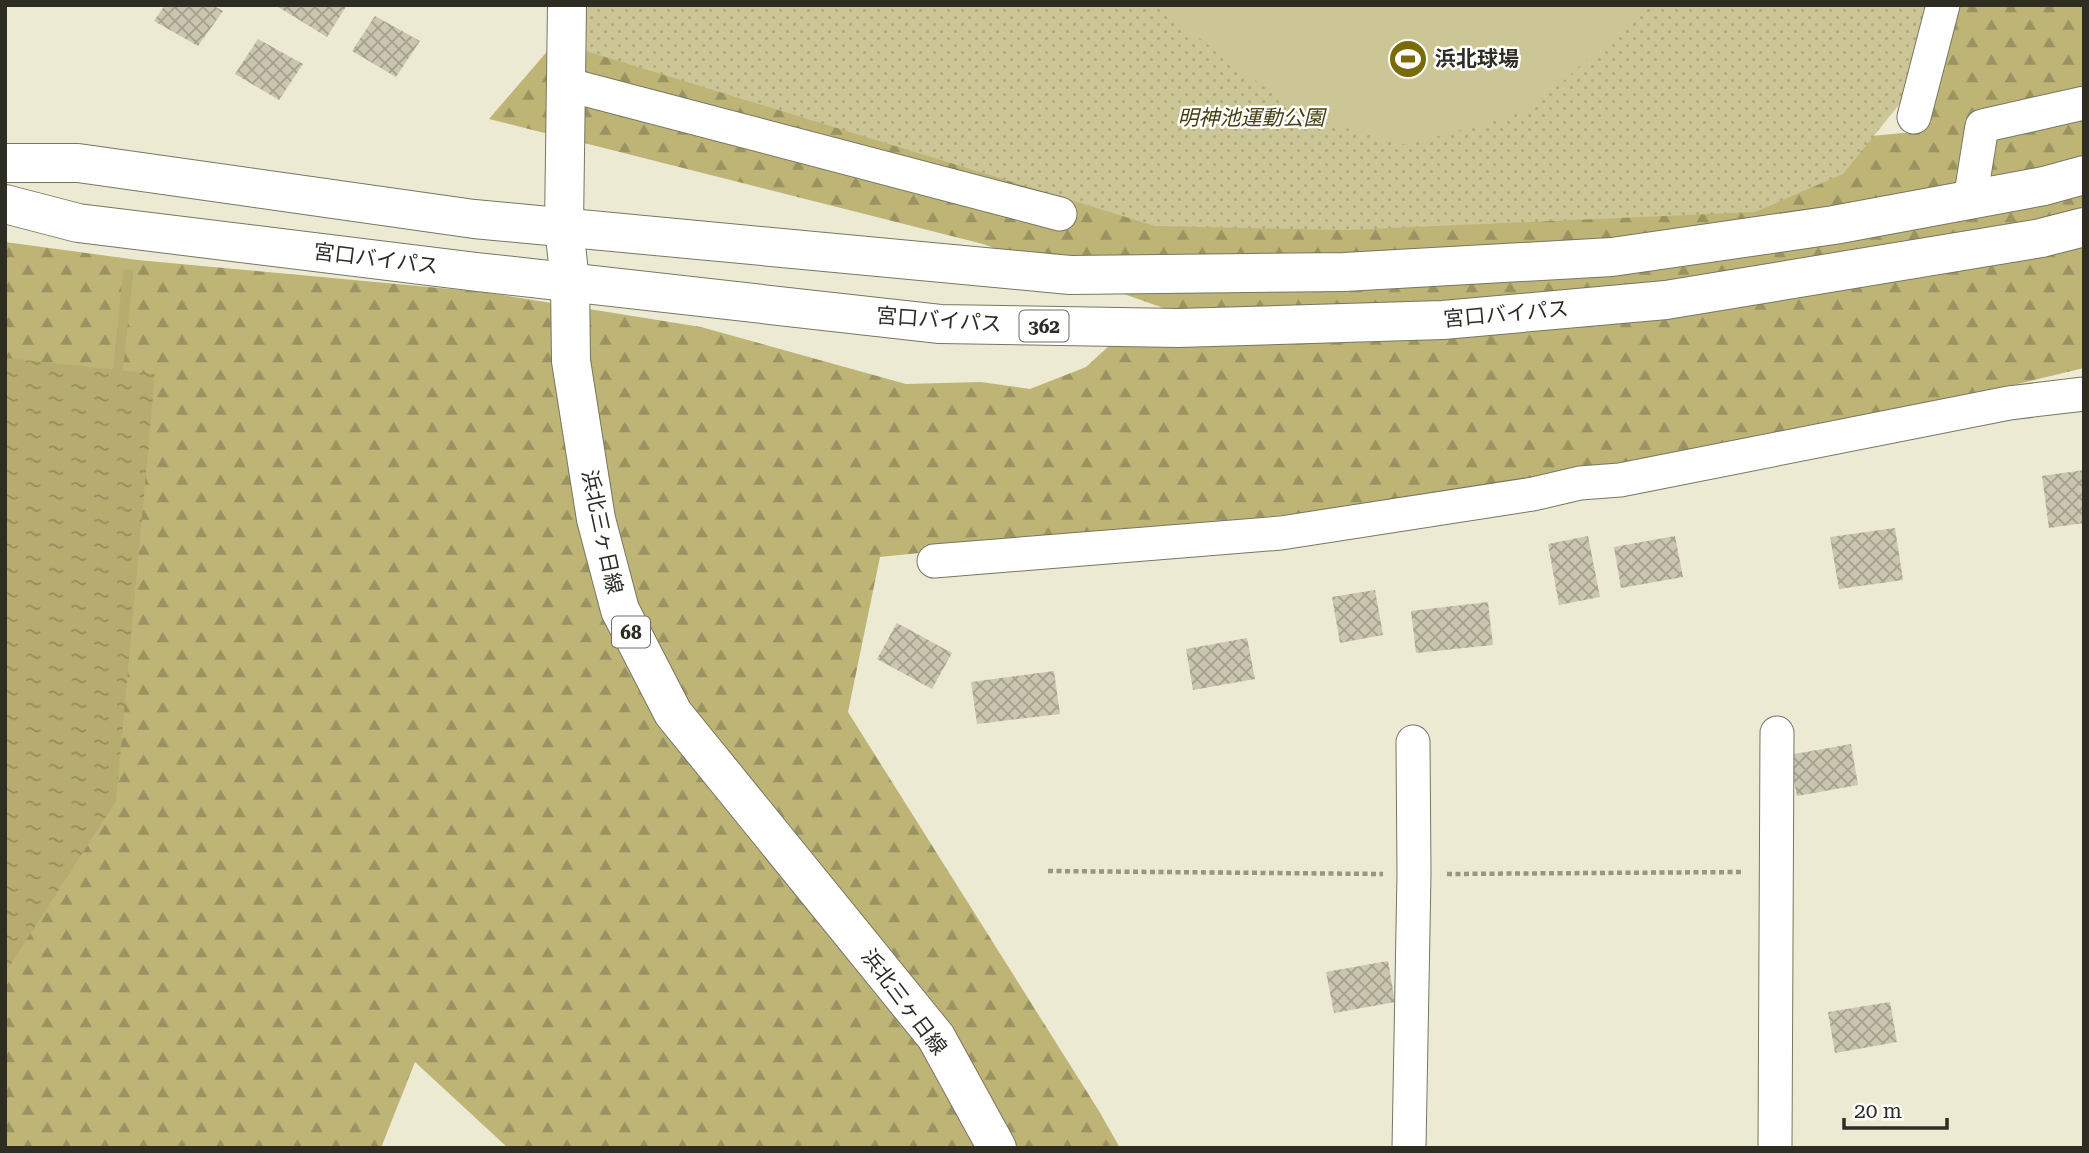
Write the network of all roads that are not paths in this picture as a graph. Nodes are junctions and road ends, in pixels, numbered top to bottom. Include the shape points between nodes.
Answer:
1 (567, 5) edge
2 (1943, 5) edge
3 (565, 84) junction
4 (2084, 103) edge
5 (1914, 117) dead end
6 (5, 163) edge
7 (2084, 174) edge
8 (1970, 200) junction
9 (5, 204) edge
10 (1060, 214) dead end
11 (564, 227) junction
12 (2084, 227) edge
13 (570, 282) junction
14 (2084, 394) edge
15 (934, 561) dead end
16 (1777, 733) dead end
17 (1413, 742) dead end
18 (997, 1148) edge
19 (1409, 1148) edge
20 (1775, 1148) edge

1 - 3 main road, 浜北三ヶ日線 / 68
2 - 5 street
3 - 10 street
3 - 11 main road, 浜北三ヶ日線 / 68
4 - 8 street via 1982,127
6 - 11 main road via 78,163 474,219
7 - 8 main road
8 - 11 main road via 1612,257 1344,272 1070,275
9 - 13 main road, 宮口バイパス / 362 via 78,223
11 - 13 main road, 浜北三ヶ日線 / 68
12 - 13 main road, 宮口バイパス / 362 via 1666,300 1443,320 1178,328 940,324
13 - 18 main road, 浜北三ヶ日線 / 68 via 571,361 596,519 620,610 673,713 936,1037
14 - 15 street via 2009,403 1620,480 1281,533
16 - 20 street
17 - 19 street

